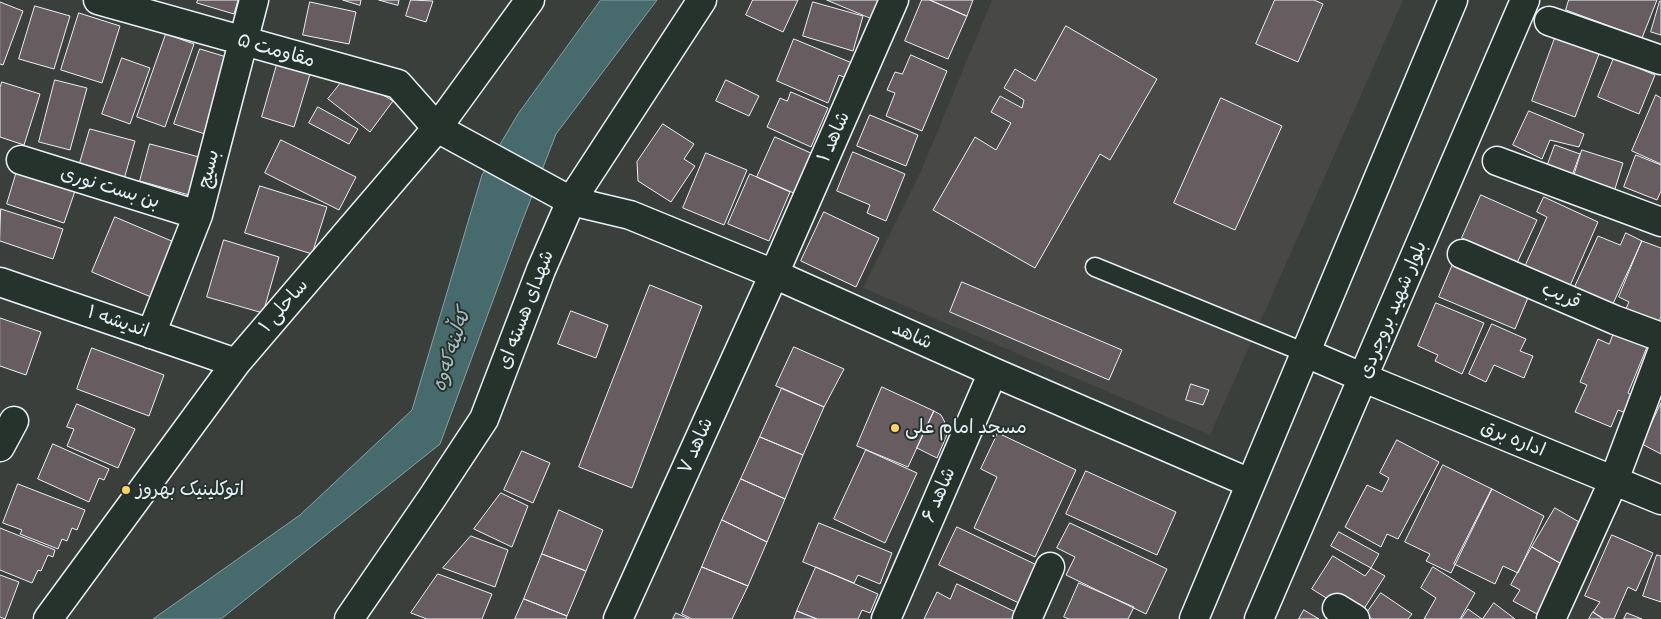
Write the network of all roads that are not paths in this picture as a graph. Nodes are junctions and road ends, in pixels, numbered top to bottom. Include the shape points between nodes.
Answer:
1 (98, 0) edge
2 (254, 0) edge
3 (530, 0) edge
4 (702, 0) edge
5 (894, 0) edge
6 (1453, 0) edge
7 (1525, 0) edge
8 (1549, 20) dead end
9 (242, 41) junction
10 (1661, 60) edge
11 (437, 128) junction
12 (21, 160) dead end
13 (1497, 162) dead end
14 (570, 201) junction
15 (198, 215) junction
16 (1661, 222) edge
17 (1462, 254) dead end
18 (1095, 267) dead end
19 (774, 274) junction
20 (0, 282) edge
21 (151, 334) junction
22 (1661, 337) edge
23 (1306, 353) junction
24 (1661, 355) edge
25 (236, 363) junction
26 (993, 372) junction
27 (1364, 378) junction
28 (14, 421) dead end
29 (0, 447) edge
30 (1614, 480) junction
31 (1250, 483) junction
32 (1661, 500) edge
33 (1050, 567) dead end
34 (48, 619) edge
35 (349, 619) edge
36 (618, 619) edge
37 (886, 619) edge
38 (1027, 619) edge
39 (1194, 619) edge
40 (1259, 619) edge
41 (1551, 619) edge

1 - 9 street, مقاومت ۵
2 - 9 street, بسیج
3 - 11 street, ساحلی ۱
4 - 14 street, شهدای هسته ای
5 - 19 street, شاهد ۱
6 - 23 street
7 - 27 street, بلوار شهید بروجردی
8 - 10 street
9 - 11 street, مقاومت ۵ via 398,84
9 - 15 street, بسیج
11 - 14 street, مقاومت ۵
11 - 25 street, ساحلی ۱
12 - 15 street, بن بست نوری
13 - 16 street
14 - 19 street, شاهد via 630,215
14 - 35 street, شهدای هسته ای via 484,419
15 - 21 street, بسیج
17 - 22 street, قریب
18 - 23 lane
19 - 26 street, شاهد
19 - 36 street, شاهد ۷
20 - 21 street, اندیشه ۱
21 - 25 street, اندیشه ۱
23 - 27 street, اداره برق
23 - 31 street
24 - 30 street
25 - 34 street, ساحلی ۱
26 - 31 street, شاهد
26 - 37 street, شاهد ۶
27 - 30 street, اداره برق
27 - 40 street, بلوار شهید بروجردی
28 - 29 street
30 - 32 street, اداره برق
30 - 41 street
31 - 39 street
33 - 38 street

